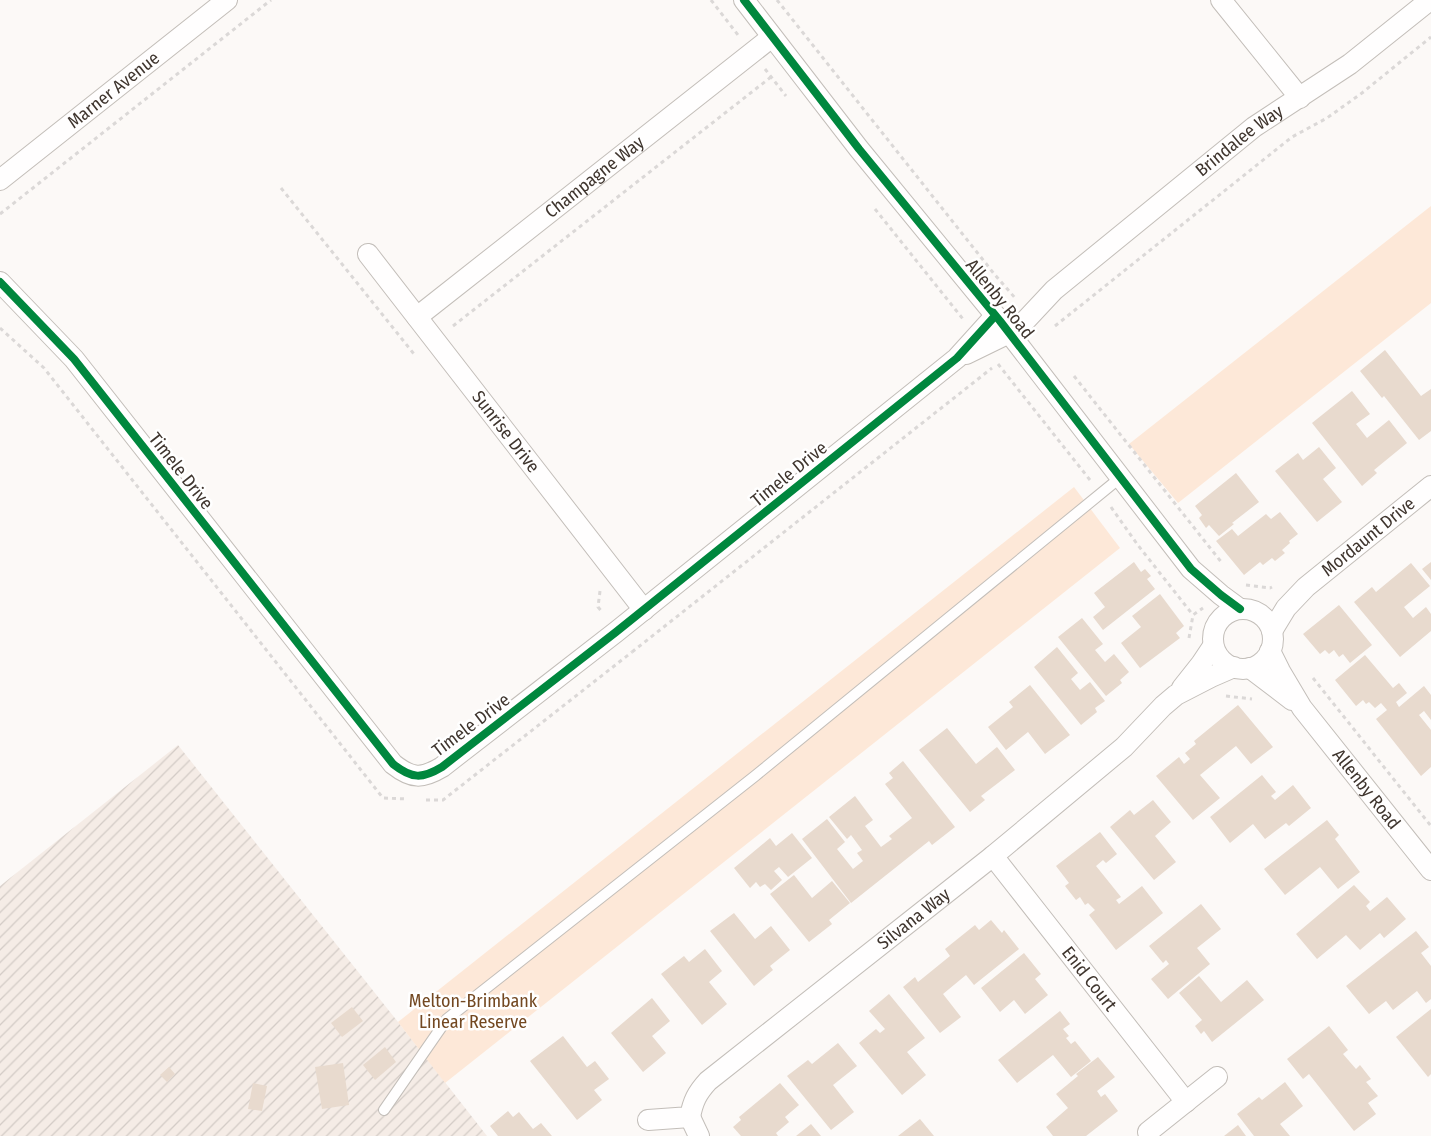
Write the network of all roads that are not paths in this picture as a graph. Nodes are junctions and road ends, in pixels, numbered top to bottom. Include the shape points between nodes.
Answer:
1 (227, 0) edge
2 (744, 0) edge
3 (1221, 0) edge
4 (1430, 0) edge
5 (772, 37) junction
6 (1300, 98) junction
7 (0, 180) edge
8 (368, 254) dead end
9 (0, 282) edge
10 (417, 317) junction
11 (1004, 327) junction
12 (1120, 478) junction
13 (1431, 486) edge
14 (1306, 587) junction
15 (1215, 599) junction
16 (644, 610) junction
17 (1249, 611) junction
18 (1217, 623) junction
19 (1271, 641) junction
20 (1213, 646) junction
21 (1242, 668) junction
22 (1206, 671) junction
23 (1302, 708) junction
24 (993, 856) junction
25 (1431, 870) edge
26 (1217, 1077) dead end
27 (1186, 1102) junction
28 (384, 1110) dead end
29 (690, 1117) junction
30 (648, 1120) dead end
31 (1148, 1132) dead end
32 (699, 1136) edge

1 - 7 street, Marner Avenue
2 - 5 street, Allenby Road
3 - 6 street
4 - 6 street, Brindalee Way via 1350,64
5 - 10 street, Champagne Way
5 - 11 street, Allenby Road
6 - 11 street, Brindalee Way via 1254,127
8 - 10 street, Sunrise Drive
9 - 16 street, Timele Drive via 74,359 393,764 404,773 418,776 442,767
10 - 16 street, Sunrise Drive
11 - 12 street, Allenby Road
11 - 16 street, Timele Drive via 957,358
12 - 15 street, Allenby Road
12 - 28 lane via 755,776 447,1018
13 - 14 street, Mordaunt Drive
14 - 17 street, Mordaunt Drive via 1282,601
14 - 19 street, Mordaunt Drive via 1286,608
15 - 17 street, Allenby Road
15 - 18 street, Allenby Road
17 - 18 street via 1231,611
17 - 19 street via 1269,624
18 - 20 street
19 - 21 street via 1266,658 1258,665
19 - 23 street, Allenby Road via 1280,671
20 - 21 street via 1225,663
20 - 22 street, Silvana Way
21 - 22 street, Silvana Way
21 - 23 street, Allenby Road via 1270,683
22 - 24 street, Silvana Way via 1163,706 1124,747
23 - 25 street, Allenby Road
24 - 27 street, Enid Court
24 - 29 street, Silvana Way via 708,1080 692,1104
26 - 27 street
27 - 31 street
29 - 30 street
29 - 32 street

